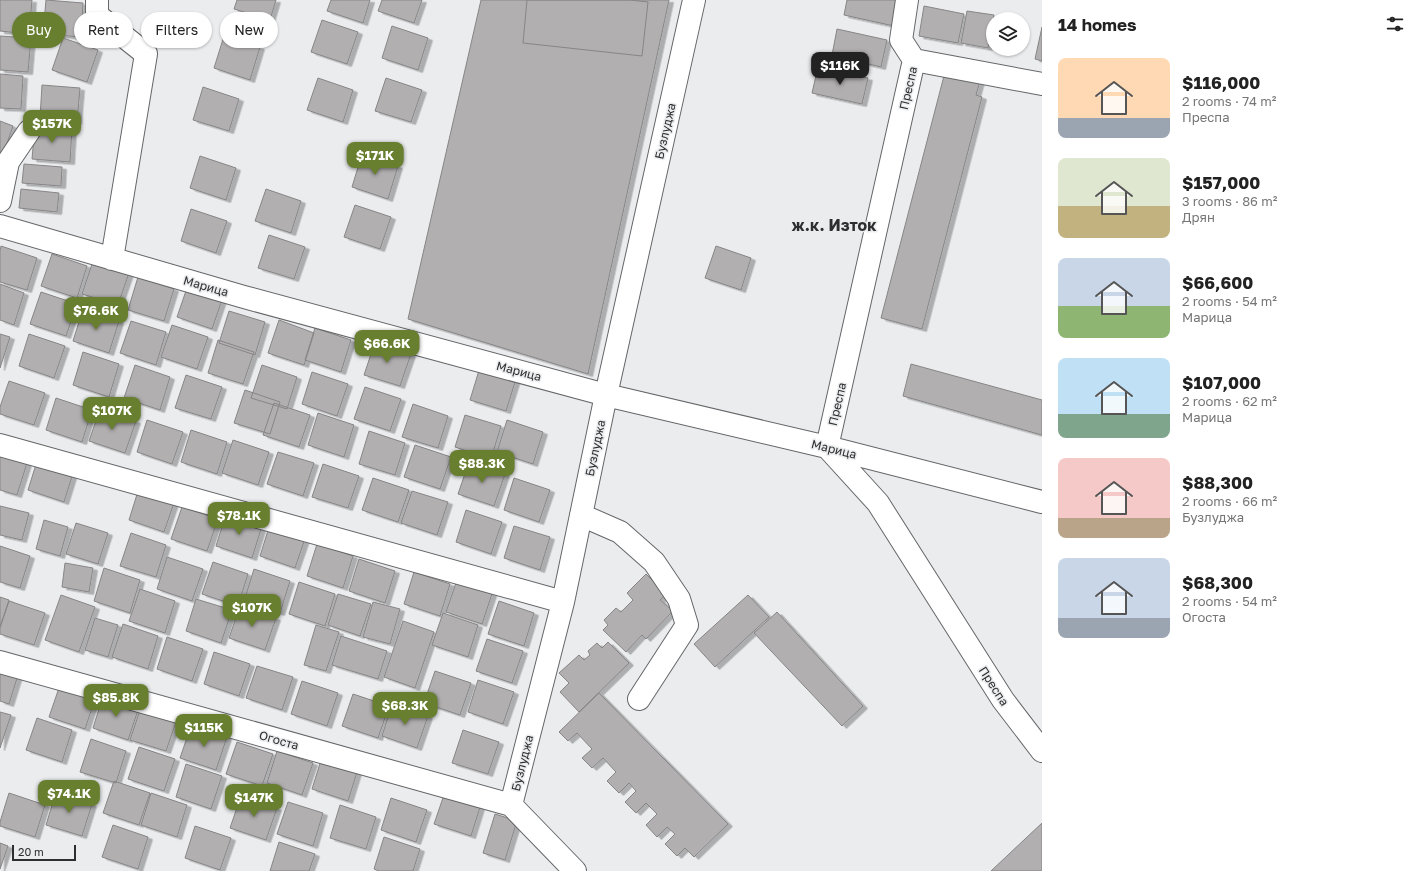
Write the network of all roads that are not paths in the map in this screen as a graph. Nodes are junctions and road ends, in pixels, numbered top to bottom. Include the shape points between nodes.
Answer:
1 (97, 0) edge
2 (694, 0) edge
3 (907, 0) edge
4 (914, 60) junction
5 (1042, 84) edge
6 (29, 131) dead end
7 (0, 201) edge
8 (0, 226) edge
9 (112, 259) junction
10 (606, 394) junction
11 (0, 445) edge
12 (827, 447) junction
13 (1042, 502) edge
14 (581, 515) junction
15 (564, 602) junction
16 (0, 662) edge
17 (639, 699) dead end
18 (1042, 752) edge
19 (511, 805) junction
20 (575, 871) edge

1 - 9 street via 97,15 146,54
2 - 10 street, Бузлуджа
3 - 4 street, Преспа via 901,40
4 - 5 street
4 - 12 street, Преспа
6 - 7 street via 8,162
8 - 9 street, Марица
9 - 10 street, Марица
10 - 12 street, Марица
10 - 14 street, Бузлуджа
11 - 15 street
12 - 13 street, Марица
12 - 18 street, Преспа via 878,503 1003,700
14 - 15 street, Бузлуджа
14 - 17 street via 620,532 654,562 679,599 687,625
15 - 19 street, Бузлуджа
16 - 19 street, Огоста
19 - 20 street, Бузлуджа

